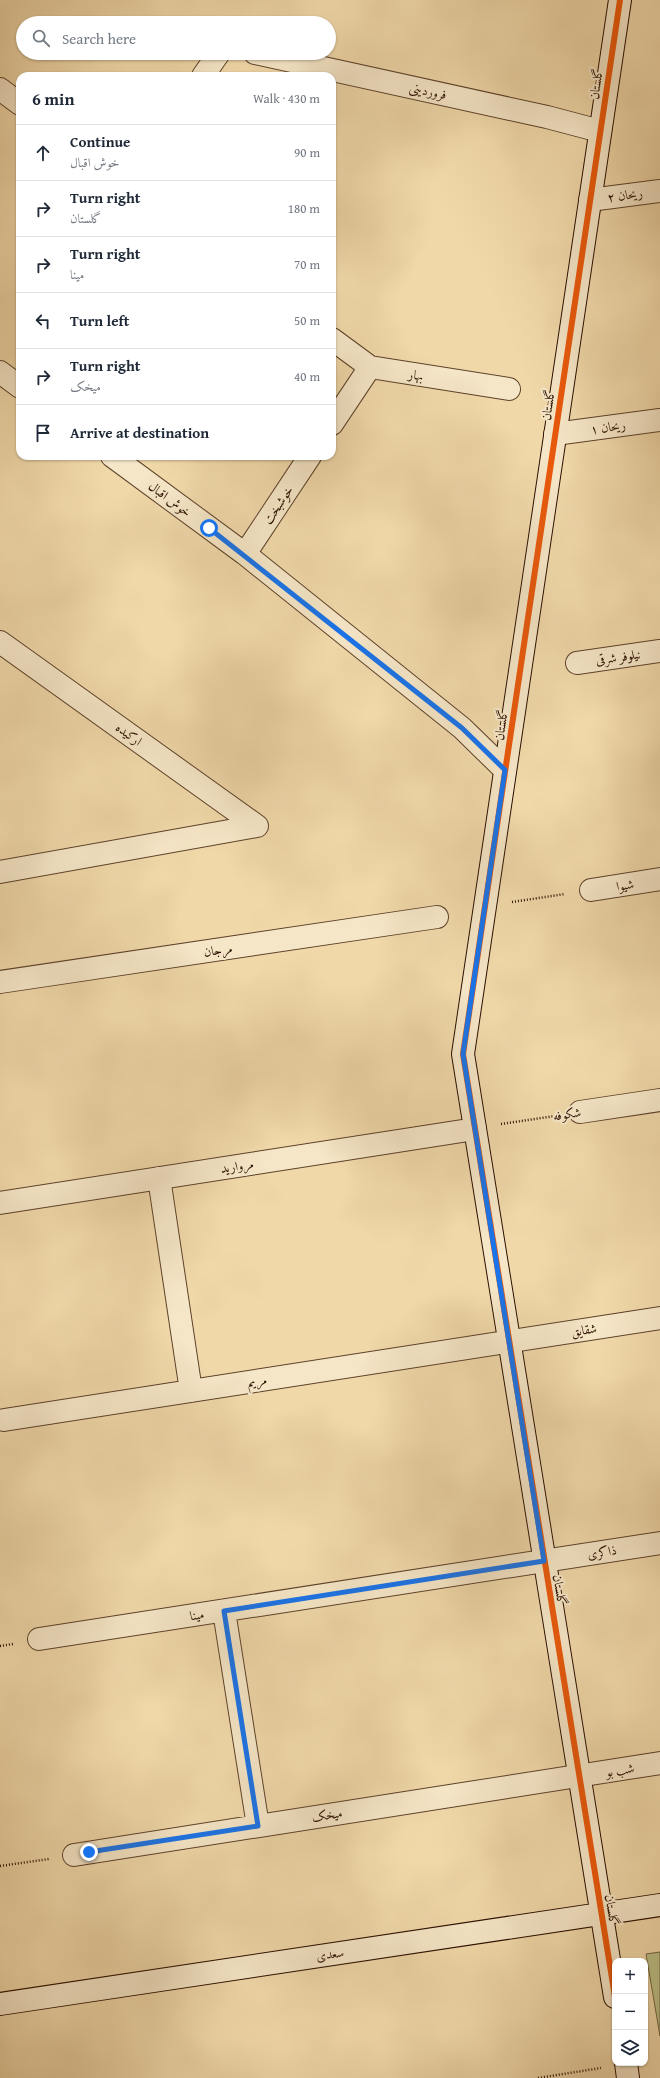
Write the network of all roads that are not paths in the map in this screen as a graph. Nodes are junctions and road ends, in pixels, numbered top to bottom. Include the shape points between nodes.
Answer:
1 (620, 0) edge
2 (214, 60) edge
3 (286, 60) edge
4 (205, 72) edge
5 (0, 89) edge
6 (16, 101) edge
7 (600, 131) junction
8 (660, 191) edge
9 (590, 200) junction
10 (336, 342) edge
11 (370, 367) junction
12 (0, 372) edge
13 (16, 384) edge
14 (509, 389) dead end
15 (336, 418) edge
16 (660, 420) edge
17 (555, 434) junction
18 (117, 460) edge
19 (307, 460) edge
20 (245, 554) junction
21 (0, 642) edge
22 (660, 650) edge
23 (577, 663) dead end
24 (505, 770) junction
25 (0, 872) edge
26 (660, 879) edge
27 (591, 890) road end
28 (437, 918) dead end
29 (0, 982) edge
30 (660, 1100) edge
31 (580, 1112) road end
32 (475, 1128) junction
33 (159, 1178) junction
34 (0, 1202) edge
35 (660, 1318) edge
36 (509, 1341) junction
37 (191, 1391) junction
38 (4, 1420) dead end
39 (660, 1543) edge
40 (544, 1561) junction
41 (224, 1611) junction
42 (39, 1640) dead end
43 (660, 1764) edge
44 (579, 1776) junction
45 (258, 1826) junction
46 (74, 1855) road end
47 (660, 1905) edge
48 (601, 1914) junction
49 (614, 1994) edge
50 (0, 2004) edge

1 - 7 street, گلستان
2 - 4 street
3 - 7 street, فروردینی
5 - 6 street
7 - 9 street, گلستان
8 - 9 street, ریحان ۲
9 - 17 street, گلستان
10 - 11 street, بهار
11 - 14 street, بهار
11 - 15 street
12 - 13 street
16 - 17 street, ریحان ۱
17 - 24 street, گلستان
18 - 20 street, خوش اقبال
19 - 20 street, خوشبخت
20 - 24 street, خوش اقبال via 462,728
21 - 25 street, ارکیده via 258,826
22 - 23 street, نیلوفر شرقی
24 - 32 street, گلستان via 463,1054
26 - 27 street, شیوا
28 - 29 street, مرجان
30 - 31 street, شکوفه
32 - 33 street, مروارید
32 - 36 street, گلستان
33 - 34 street, مروارید
33 - 37 street
35 - 36 street, شقایق
36 - 37 street, مریم
36 - 40 street, گلستان
37 - 38 street, مریم
39 - 40 street, ذاکری
40 - 41 street, مینا
40 - 44 street, گلستان
41 - 42 street, مینا
41 - 45 street
43 - 44 street, شب بو
44 - 45 street, میخک
44 - 48 street, گلستان
45 - 46 street, میخک
47 - 48 street, سعدی
48 - 49 street, گلستان
48 - 50 street, سعدی

